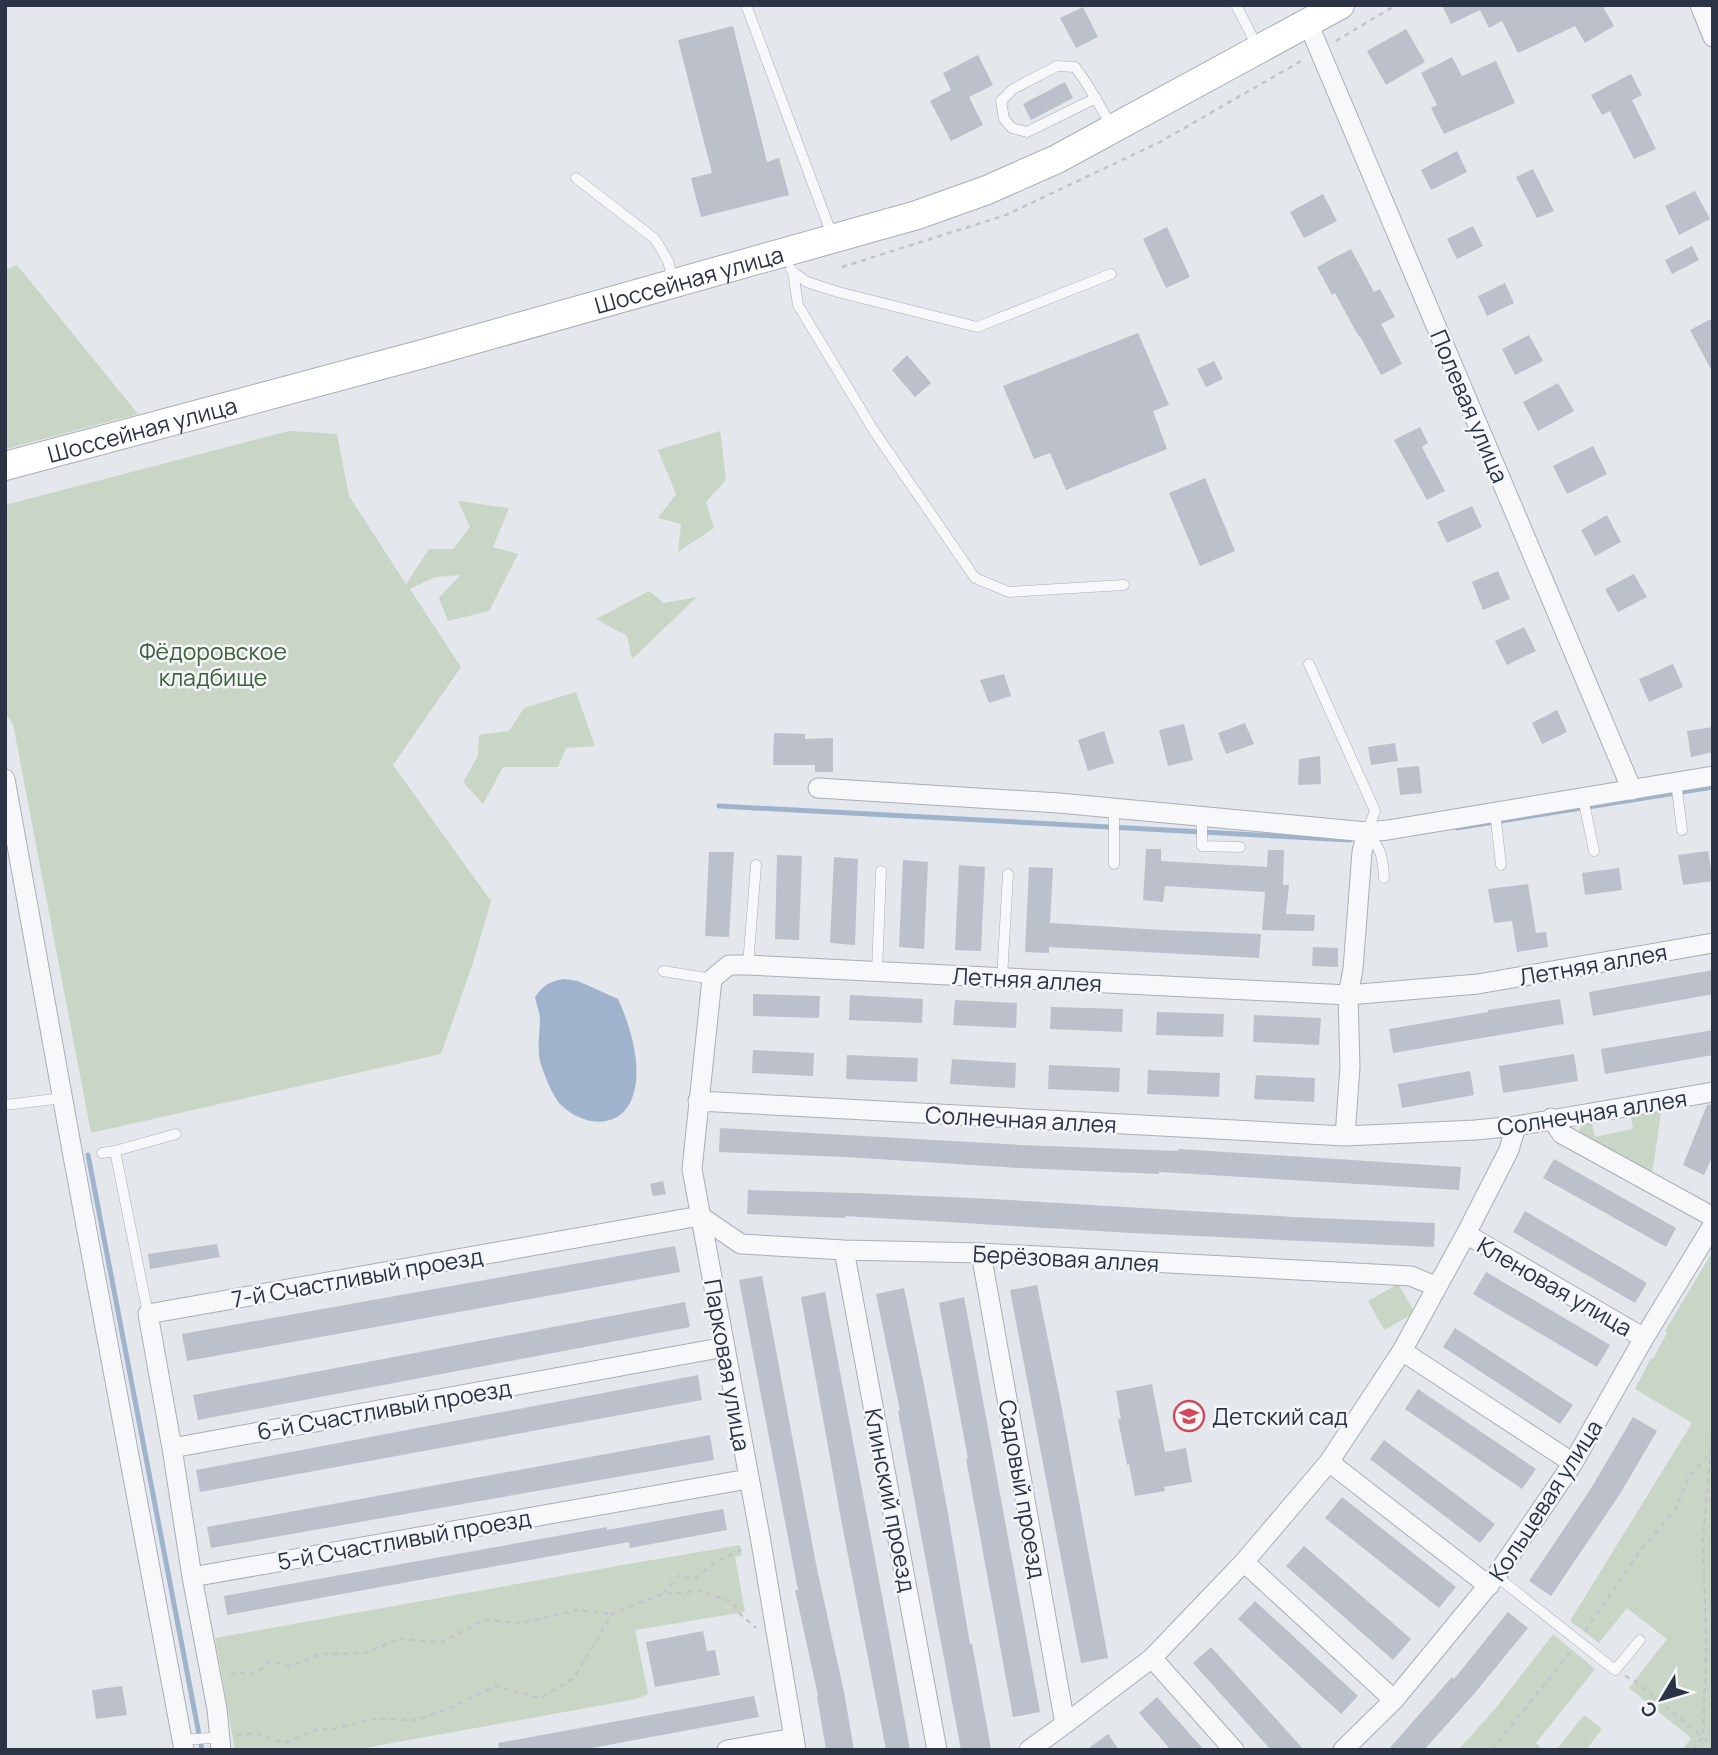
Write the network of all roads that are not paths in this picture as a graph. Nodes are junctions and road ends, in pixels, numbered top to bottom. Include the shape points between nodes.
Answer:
1 (746, 5) edge
2 (1236, 5) edge
3 (1340, 5) edge
4 (1700, 5) edge
5 (1308, 23) junction
6 (1713, 37) edge
7 (1258, 50) junction
8 (1096, 98) junction
9 (1113, 129) junction
10 (576, 178) dead end
11 (834, 239) junction
12 (788, 262) junction
13 (1111, 274) dead end
14 (674, 284) junction
15 (5, 466) edge
16 (1124, 585) dead end
17 (1309, 664) dead end
18 (1713, 776) edge
19 (5, 779) edge
20 (1676, 782) junction
21 (817, 788) dead end
22 (1632, 790) junction
23 (1583, 798) junction
24 (1114, 808) junction
25 (1495, 812) junction
26 (1202, 816) junction
27 (1682, 830) dead end
28 (1367, 832) junction
29 (1240, 847) dead end
30 (1594, 851) dead end
31 (1114, 864) dead end
32 (756, 865) dead end
33 (1501, 865) dead end
34 (881, 871) dead end
35 (1008, 874) dead end
36 (1384, 878) dead end
37 (1713, 943) edge
38 (748, 965) junction
39 (663, 971) dead end
40 (877, 971) junction
41 (1002, 978) junction
42 (712, 979) junction
43 (1348, 995) junction
44 (1713, 1092) edge
45 (63, 1098) junction
46 (698, 1101) junction
47 (5, 1105) edge
48 (1552, 1118) junction
49 (1516, 1125) junction
50 (176, 1134) dead end
51 (1345, 1136) junction
52 (115, 1151) junction
53 (102, 1153) dead end
54 (700, 1216) junction
55 (1713, 1217) edge
56 (1713, 1225) edge
57 (1466, 1234) junction
58 (844, 1250) junction
59 (981, 1253) junction
60 (1437, 1287) junction
61 (148, 1314) junction
62 (1644, 1338) junction
63 (725, 1347) junction
64 (1402, 1351) junction
65 (172, 1448) junction
66 (1329, 1462) junction
67 (1573, 1463) junction
68 (748, 1479) junction
69 (1244, 1562) junction
70 (192, 1577) junction
71 (1493, 1581) junction
72 (1640, 1640) dead end
73 (1152, 1658) junction
74 (1394, 1700) junction
75 (1065, 1724) junction
76 (217, 1742) edge
77 (795, 1744) edge
78 (1050, 1744) edge
79 (183, 1745) edge
80 (727, 1750) edge
81 (937, 1750) edge
82 (1029, 1750) edge
83 (1234, 1750) edge
84 (1343, 1750) edge

1 - 11 lane
2 - 7 lane
3 - 5 main road, Шоссейная улица
4 - 6 street
5 - 7 main road, Шоссейная улица
5 - 22 street, Полевая улица
7 - 9 main road, Шоссейная улица
8 - 8 lane via 1075,67 1057,66 1013,89 1001,101 1004,119 1012,128 1027,132
8 - 9 lane
9 - 11 main road, Шоссейная улица via 988,191
10 - 14 lane via 654,239 668,261
11 - 12 main road, Шоссейная улица
12 - 13 lane via 807,282 977,327
12 - 14 main road, Шоссейная улица
12 - 16 lane via 798,305 874,431 975,578 1009,592
14 - 15 main road, Шоссейная улица
17 - 28 lane via 1375,811
18 - 20 street
19 - 45 street
20 - 22 street
20 - 27 lane
21 - 24 street
22 - 23 street
23 - 25 street
23 - 30 lane
24 - 26 street
24 - 31 lane
25 - 28 street
25 - 33 lane
26 - 28 street
26 - 29 lane via 1202,846
28 - 36 lane via 1383,857
28 - 43 street
32 - 38 lane
34 - 40 lane
35 - 41 lane
37 - 43 street, Летняя аллея via 1478,984
38 - 40 street, Летняя аллея
38 - 42 street, Летняя аллея via 729,965
39 - 42 lane
40 - 41 street, Летняя аллея
41 - 43 street, Летняя аллея
42 - 46 street, Парковая улица
43 - 51 street via 1350,1067
44 - 48 street, Солнечная аллея
45 - 47 lane
45 - 79 street
46 - 51 street, Солнечная аллея
46 - 54 street, Парковая улица via 692,1169
48 - 49 street, Солнечная аллея
48 - 55 street via 1562,1134
49 - 51 street, Солнечная аллея
49 - 57 street, Кленовая улица via 1509,1150
50 - 52 lane
52 - 53 lane
52 - 61 lane
54 - 58 street, Берёзовая аллея via 741,1244
54 - 61 street, 7-й Счастливый проезд
54 - 63 street, Парковая улица
56 - 62 street, Кольцевая улица
57 - 60 street, Кленовая улица
57 - 62 street, Кленовая улица
58 - 59 street, Берёзовая аллея
58 - 81 street, Клинский проезд
59 - 60 street, Берёзовая аллея via 1410,1276
59 - 75 street, Садовый проезд
60 - 64 street, Кленовая улица
61 - 65 street
62 - 67 street, Кольцевая улица
63 - 65 street, 6-й Счастливый проезд
63 - 68 street, Парковая улица
64 - 66 street, Кленовая улица
64 - 67 street
65 - 70 street
66 - 69 street, Кленовая улица
66 - 71 street
67 - 71 street, Кольцевая улица
68 - 70 street, 5-й Счастливый проезд
68 - 77 street, Парковая улица
69 - 73 street, Кленовая улица
69 - 74 street
70 - 76 street via 217,1709
71 - 72 lane via 1615,1670
71 - 74 street, Кольцевая улица
73 - 75 street, Кленовая улица
73 - 83 street
74 - 84 street, Кольцевая улица
75 - 78 street, Кленовая улица
76 - 79 lane
77 - 80 street
78 - 82 street, Кленовая улица

